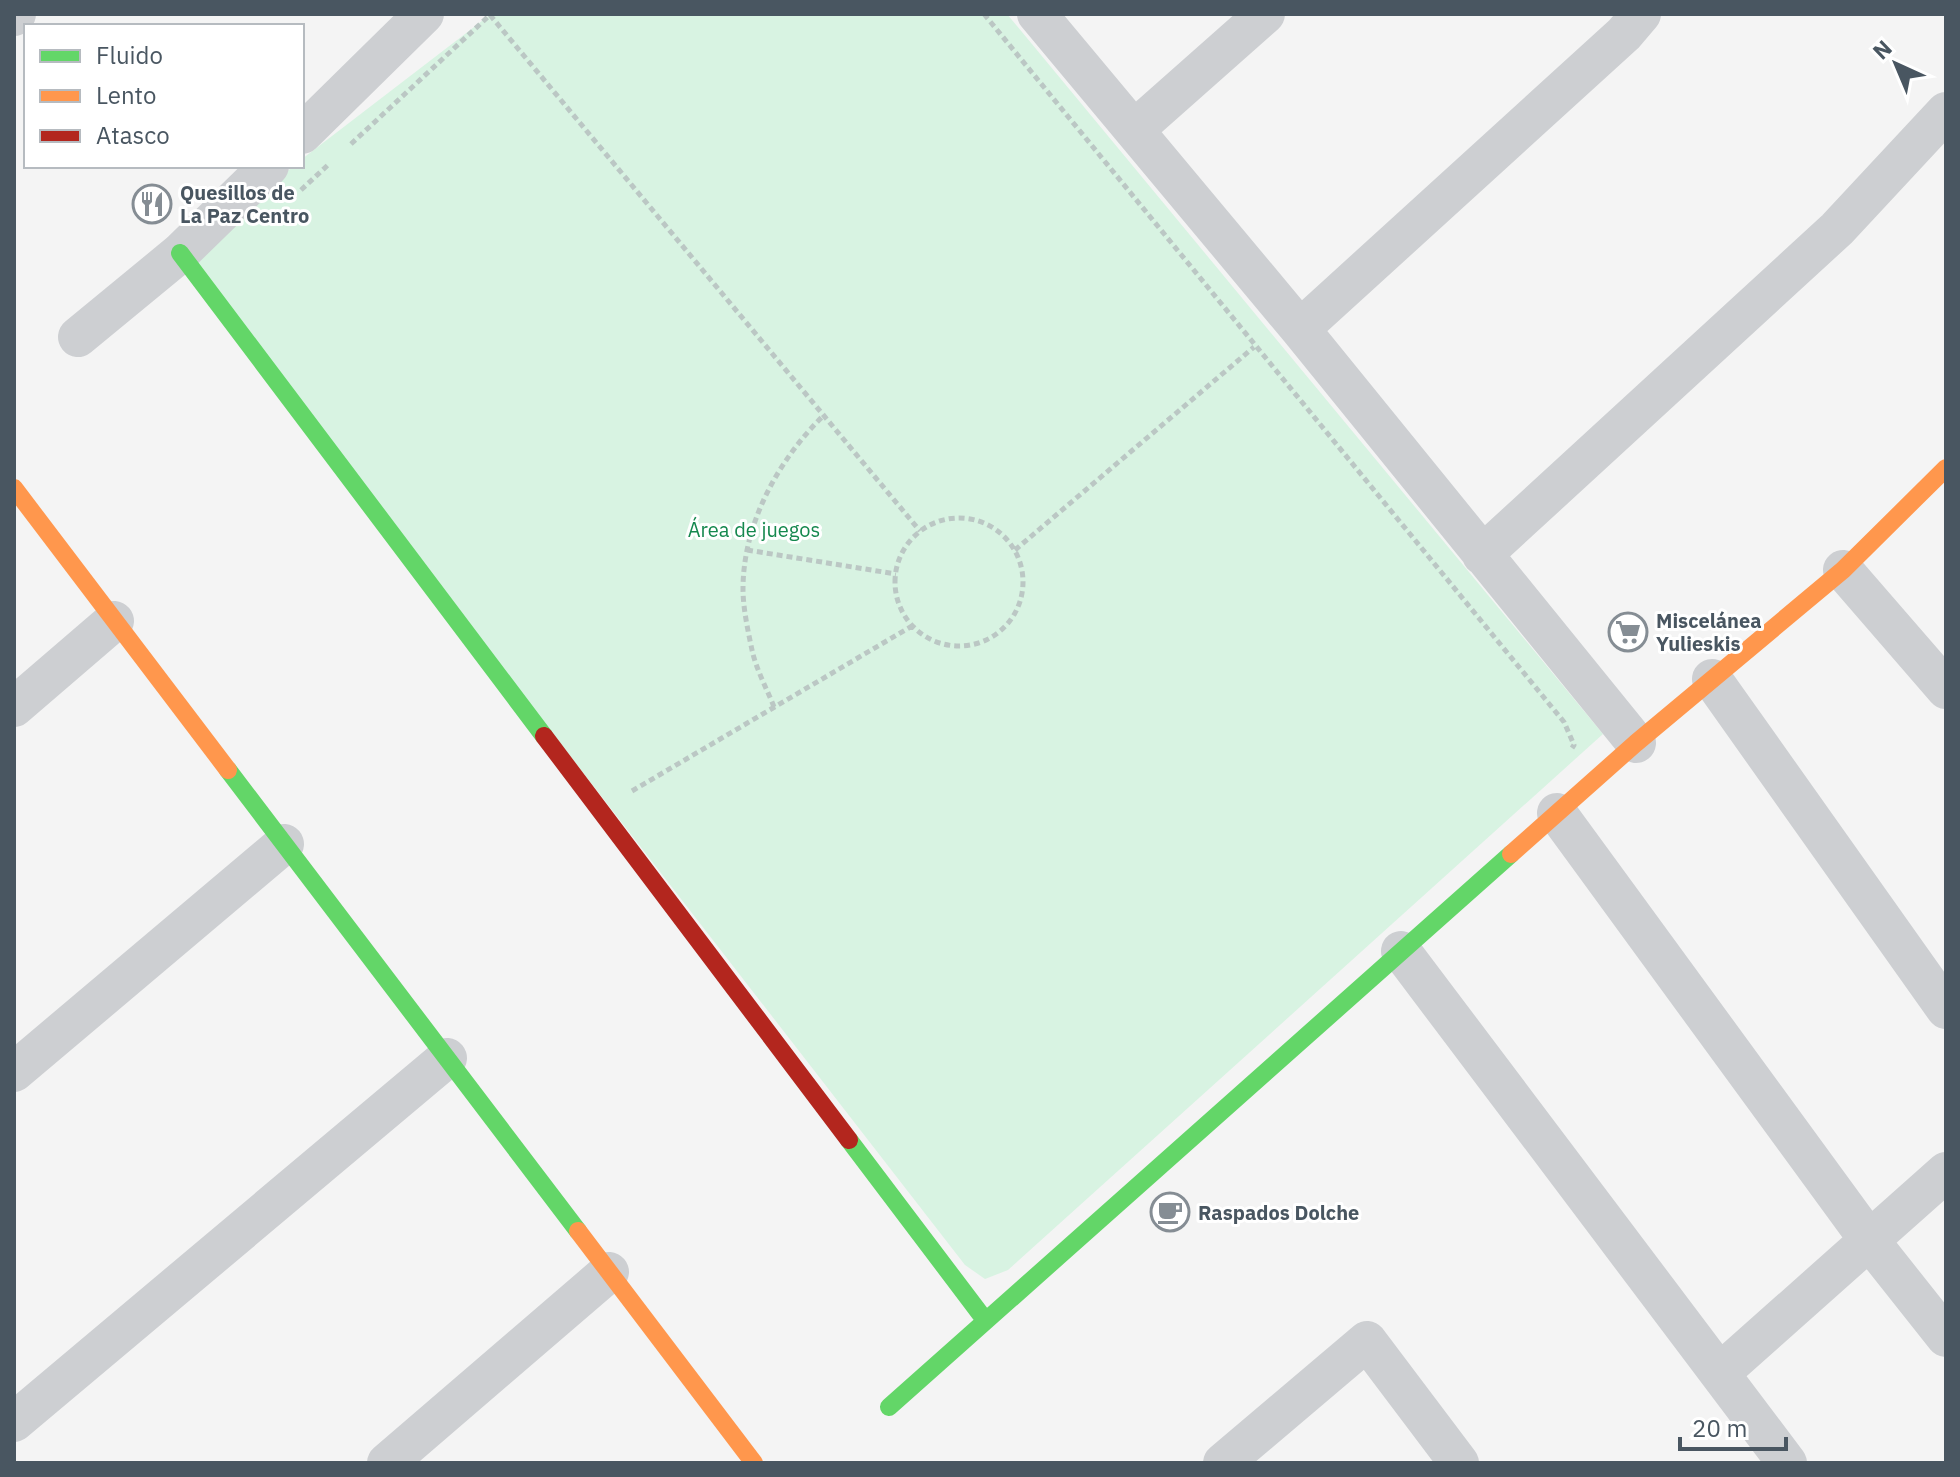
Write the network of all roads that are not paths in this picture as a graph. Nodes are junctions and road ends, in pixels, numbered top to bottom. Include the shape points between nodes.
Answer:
1 (424, 14) edge
2 (1037, 14) edge
3 (1265, 14) edge
4 (1641, 14) edge
5 (1946, 112) edge
6 (1134, 130) junction
7 (304, 132) edge
8 (267, 168) edge
9 (180, 253) junction
10 (1300, 329) junction
11 (78, 337) dead end
12 (1946, 468) edge
13 (14, 488) edge
14 (1482, 555) junction
15 (1843, 570) junction
16 (114, 621) junction
17 (1712, 679) junction
18 (1946, 689) edge
19 (14, 707) edge
20 (1636, 743) junction
21 (1557, 813) junction
22 (284, 844) junction
23 (1401, 951) junction
24 (1946, 1009) edge
25 (447, 1058) junction
26 (14, 1072) edge
27 (1946, 1172) edge
28 (1869, 1240) junction
29 (609, 1272) junction
30 (985, 1320) junction
31 (1946, 1337) edge
32 (1720, 1373) junction
33 (889, 1407) dead end
34 (14, 1422) edge
35 (387, 1463) edge
36 (754, 1463) edge
37 (1223, 1463) edge
38 (1459, 1463) edge
39 (1787, 1463) edge

1 - 7 street
2 - 6 street
3 - 6 street
4 - 10 street
5 - 14 street via 1837,229
6 - 10 street
8 - 9 street
9 - 11 street
9 - 30 street
10 - 14 street
12 - 15 street
13 - 16 street
14 - 20 street
15 - 17 street
15 - 18 street
16 - 19 street
16 - 22 street
17 - 20 street
17 - 24 street
20 - 21 street
21 - 23 street
21 - 28 street
22 - 25 street
22 - 26 street
23 - 30 street
23 - 32 street
25 - 29 street
25 - 34 street
27 - 28 street
28 - 31 street
28 - 32 street
29 - 35 street
29 - 36 street
30 - 33 street
32 - 39 street
37 - 38 street via 1367,1341

